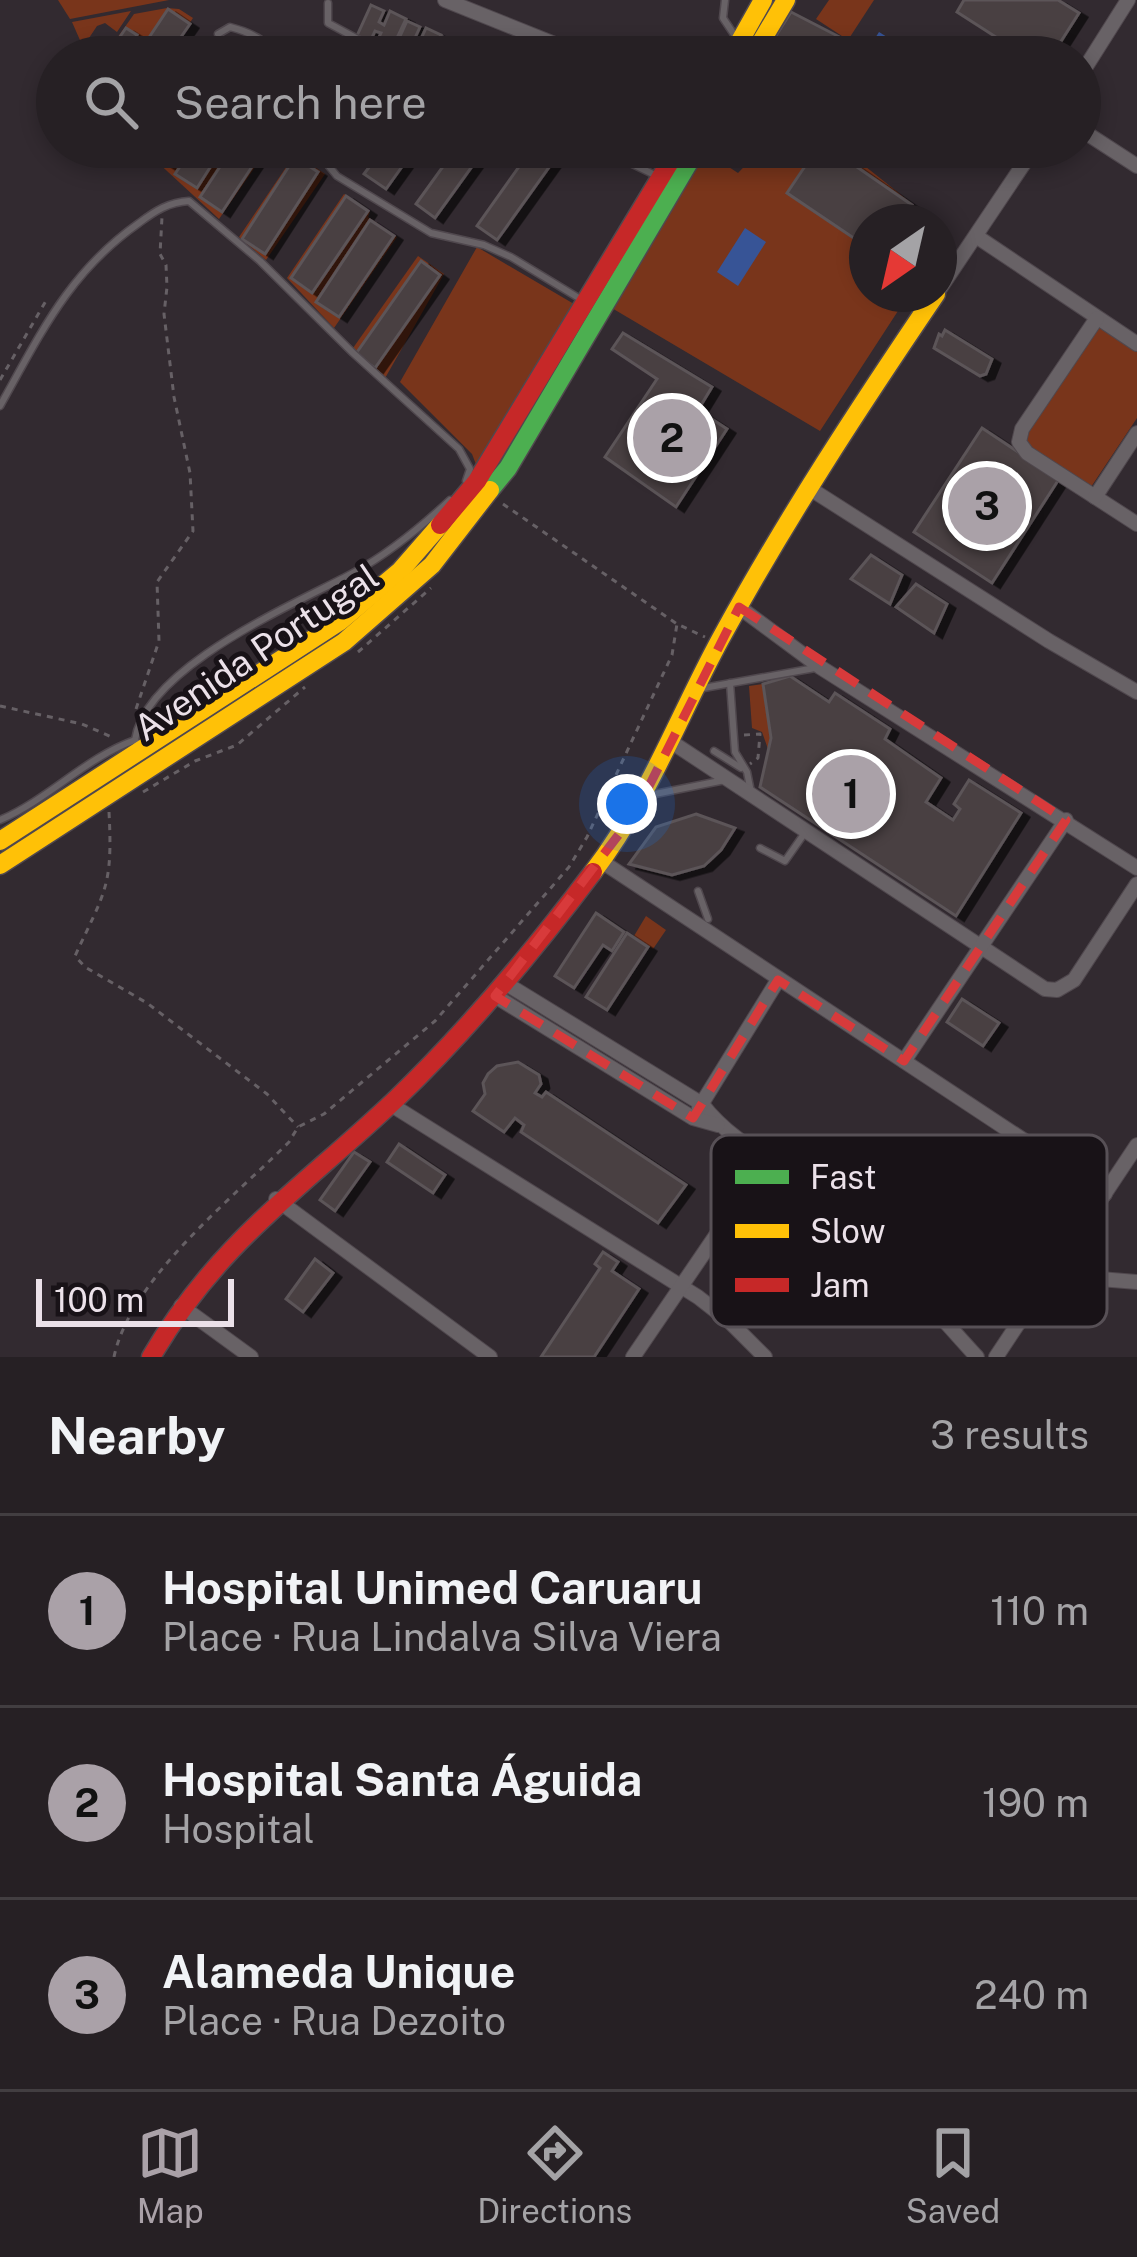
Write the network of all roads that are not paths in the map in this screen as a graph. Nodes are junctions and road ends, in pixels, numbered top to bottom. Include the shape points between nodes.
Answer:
1 (445, 0) edge
2 (725, 0) edge
3 (763, 0) edge
4 (786, 0) edge
5 (1128, 0) edge
6 (328, 2) edge
7 (218, 34) dead end
8 (254, 36) edge
9 (352, 36) edge
10 (534, 36) edge
11 (732, 36) edge
12 (747, 36) edge
13 (754, 36) edge
14 (1101, 43) edge
15 (1101, 143) edge
16 (1137, 166) edge
17 (330, 168) edge
18 (640, 168) edge
19 (666, 168) edge
20 (686, 168) edge
21 (1021, 168) edge
22 (660, 178) junction
23 (976, 236) junction
24 (957, 264) edge
25 (586, 302) junction
26 (925, 312) edge
27 (1097, 318) junction
28 (1137, 344) edge
29 (0, 406) edge
30 (1137, 433) edge
31 (809, 488) junction
32 (1095, 497) junction
33 (1137, 524) edge
34 (426, 558) junction
35 (739, 607) junction
36 (820, 667) junction
37 (730, 683) junction
38 (694, 690) junction
39 (1137, 692) edge
40 (670, 741) junction
41 (135, 744) junction
42 (714, 752) dead end
43 (747, 772) junction
44 (726, 780) junction
45 (752, 795) junction
46 (636, 812) junction
47 (0, 820) edge
48 (1066, 820) junction
49 (806, 831) junction
50 (0, 841) edge
51 (760, 848) dead end
52 (602, 861) junction
53 (0, 865) edge
54 (1137, 868) edge
55 (1137, 884) edge
56 (698, 891) dead end
57 (708, 919) dead end
58 (982, 945) junction
59 (778, 980) junction
60 (500, 989) junction
61 (904, 1060) junction
62 (390, 1104) junction
63 (702, 1104) junction
64 (693, 1118) junction
65 (718, 1125) junction
66 (733, 1135) edge
67 (1017, 1135) edge
68 (1137, 1144) edge
69 (1107, 1192) edge
70 (276, 1199) junction
71 (711, 1244) edge
72 (1107, 1280) edge
73 (1137, 1282) edge
74 (682, 1288) junction
75 (181, 1306) junction
76 (711, 1306) edge
77 (733, 1327) edge
78 (949, 1327) edge
79 (1016, 1327) edge
80 (151, 1357) edge
81 (251, 1357) edge
82 (490, 1357) edge
83 (633, 1357) edge
84 (764, 1357) edge
85 (977, 1357) edge
86 (996, 1357) edge

1 - 10 street
2 - 11 lane
3 - 12 street
4 - 13 street
5 - 14 street
6 - 9 lane via 328,23
7 - 8 lane via 230,27
15 - 16 street
17 - 25 lane via 431,232 511,257
18 - 22 lane
19 - 22 street, Avenida Portugal
20 - 34 street, Avenida Portugal via 486,500
21 - 23 street
22 - 25 street, Avenida Portugal
23 - 24 street
23 - 27 street
25 - 34 street, Avenida Portugal
26 - 31 street
27 - 28 street
27 - 32 street via 1022,429 1021,448
29 - 41 lane via 71,284 116,238 189,201 459,449 470,469 458,493 405,539 159,691
30 - 32 street
31 - 35 street
31 - 39 street
32 - 33 street
34 - 41 street, Avenida Portugal via 339,622
34 - 53 street, Avenida Portugal via 344,642
35 - 36 street
35 - 38 street
36 - 37 lane
36 - 48 street
37 - 38 lane
37 - 43 lane via 738,759
38 - 40 street
40 - 44 street
40 - 46 street
41 - 47 lane via 104,752
41 - 50 street, Avenida Portugal
42 - 43 lane
43 - 45 lane
44 - 45 street
44 - 46 lane via 651,794
45 - 49 street
46 - 52 street
48 - 54 street
48 - 58 street
49 - 51 lane via 785,861
49 - 58 street
52 - 59 street
52 - 60 street
55 - 58 street via 1057,990 1036,986
56 - 57 lane
58 - 61 street
59 - 61 street
59 - 63 street
60 - 62 street
60 - 63 street
60 - 64 street
61 - 67 street
62 - 70 street
62 - 74 street
63 - 64 street
63 - 65 street
64 - 65 street
65 - 66 street
68 - 69 street
70 - 75 street
70 - 82 street
71 - 74 street
72 - 73 street
74 - 76 street
74 - 83 street
75 - 80 street
75 - 81 street
77 - 84 street
78 - 85 street
79 - 86 street

